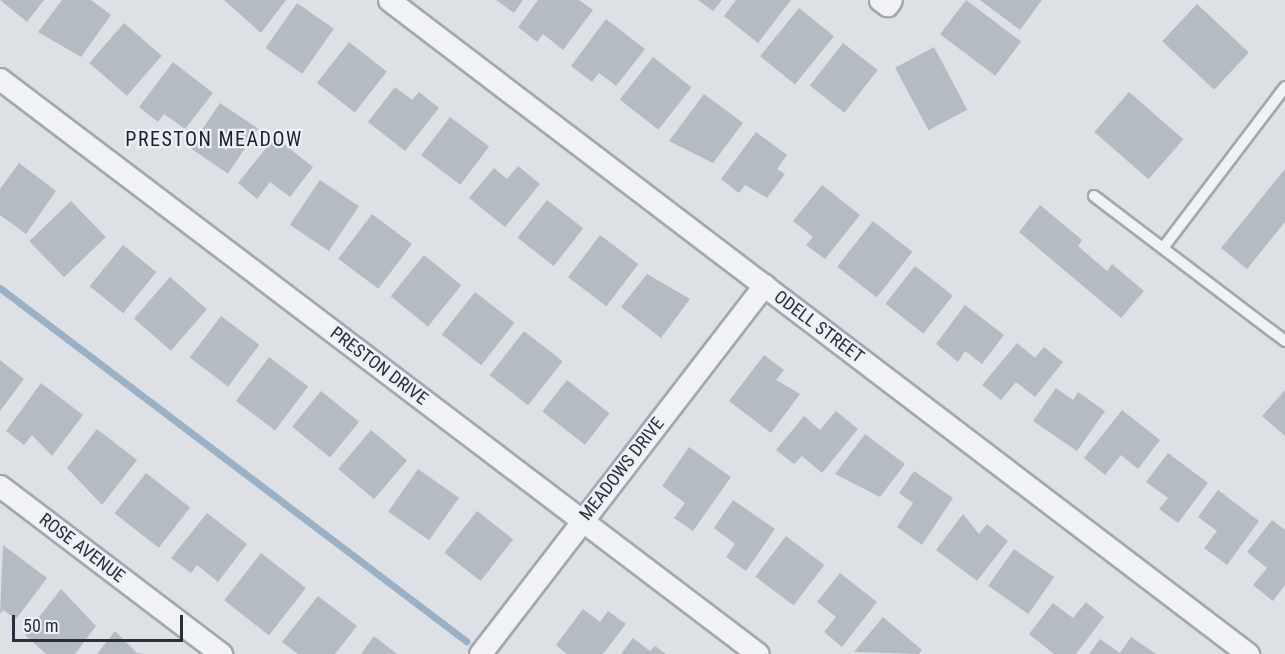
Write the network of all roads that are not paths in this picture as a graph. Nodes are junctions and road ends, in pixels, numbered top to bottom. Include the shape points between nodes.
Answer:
1 (389, 0) edge
2 (0, 79) edge
3 (1285, 87) edge
4 (1094, 196) dead end
5 (1163, 248) junction
6 (764, 285) junction
7 (1285, 341) edge
8 (0, 486) edge
9 (583, 521) junction
10 (221, 654) edge
11 (480, 654) edge
12 (758, 654) edge
13 (1248, 654) edge

1 - 6 street, ODELL STREET
2 - 9 street, PRESTON DRIVE
3 - 5 lane
4 - 5 lane
5 - 7 lane
6 - 9 street, MEADOWS DRIVE
6 - 13 street, ODELL STREET
8 - 10 street, ROSE AVENUE
9 - 11 street, MEADOWS DRIVE
9 - 12 street, PRESTON DRIVE

